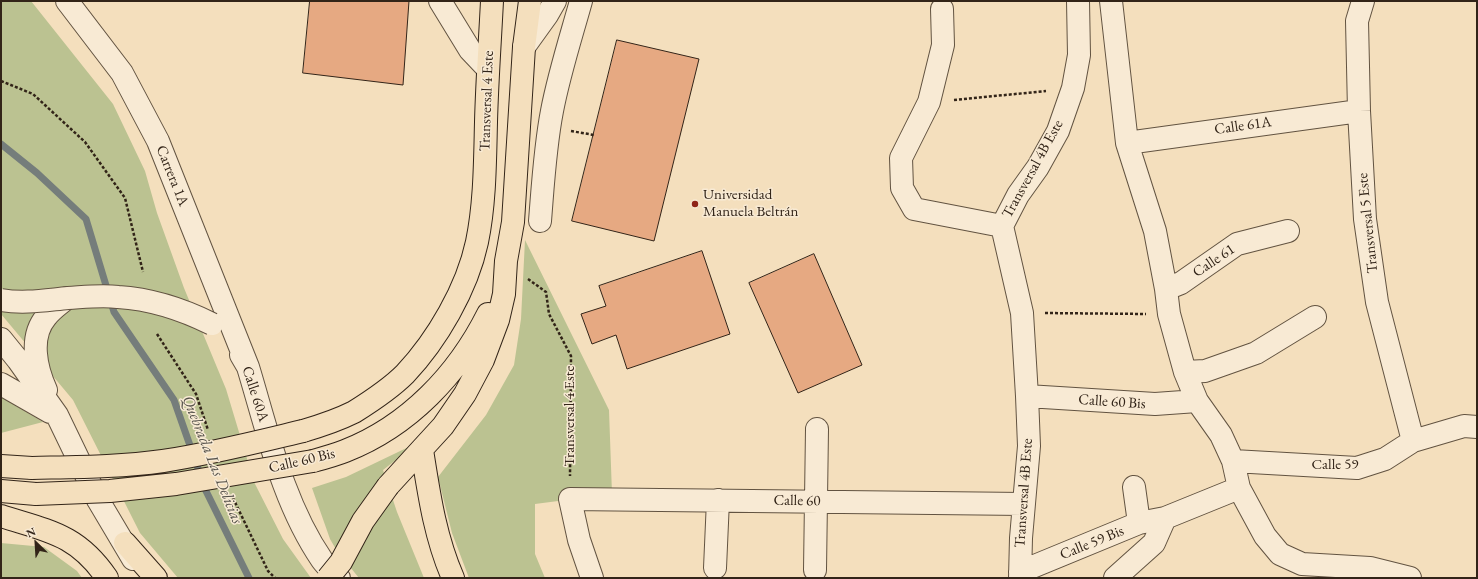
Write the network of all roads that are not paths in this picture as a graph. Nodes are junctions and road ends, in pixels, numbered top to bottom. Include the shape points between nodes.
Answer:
1 (67, 1) edge
2 (440, 1) edge
3 (492, 1) edge
4 (530, 1) edge
5 (555, 1) edge
6 (581, 1) edge
7 (1078, 1) edge
8 (1111, 1) edge
9 (1363, 1) edge
10 (942, 9) dead end
11 (524, 47) junction
12 (488, 69) junction
13 (1359, 111) junction
14 (1127, 143) junction
15 (540, 221) dead end
16 (1002, 226) junction
17 (1288, 231) dead end
18 (506, 261) junction
19 (468, 272) joint
20 (1166, 289) junction
21 (67, 298) junction
22 (1, 300) edge
23 (1315, 317) dead end
24 (1, 339) edge
25 (248, 367) junction
26 (1185, 372) junction
27 (1, 384) edge
28 (1027, 396) junction
29 (1197, 401) junction
30 (50, 402) junction
31 (1477, 427) edge
32 (817, 429) dead end
33 (1413, 441) junction
34 (422, 450) junction
35 (1233, 461) junction
36 (1, 466) edge
37 (1134, 487) dead end
38 (1240, 488) junction
39 (1, 491) edge
40 (718, 500) junction
41 (816, 502) junction
42 (1024, 504) junction
43 (1, 516) edge
44 (1165, 518) junction
45 (1139, 523) junction
46 (125, 543) junction
47 (715, 568) dead end
48 (815, 570) dead end
49 (1020, 575) edge
50 (107, 578) edge
51 (144, 578) edge
52 (156, 578) edge
53 (328, 578) edge
54 (339, 578) edge
55 (453, 578) edge
56 (592, 578) edge
57 (1115, 578) edge
58 (1410, 578) edge

1 - 25 street, Carrera 1A via 122,73 158,141
2 - 12 street via 470,50
3 - 12 main road, Transversal 4 Este
4 - 11 main road
5 - 11 street
6 - 15 street via 552,112
7 - 16 street, Transversal 4B Este via 1079,55 1073,88 1058,131
8 - 14 street
9 - 13 street, Transversal 5 Este via 1357,21
10 - 16 street via 943,45 929,102 900,158 902,188 914,209
11 - 18 main road via 512,222
12 - 19 main road, Transversal 4 Este via 481,216 477,244
13 - 14 street, Calle 61A
13 - 33 street, Transversal 5 Este via 1365,219 1377,302
14 - 20 street via 1155,231
16 - 28 street, Transversal 4B Este via 1022,313
17 - 20 street, Calle 61 via 1237,244 1181,283
18 - 34 main road via 504,294 498,320 482,360 465,394 443,426
18 - 39 main road, Calle 60 Bis, bridge via 493,305 465,355 442,384 404,419 346,451 313,461 176,484 110,491 36,494
19 - 36 main road, Calle 60 Bis, bridge via 440,329 404,375 354,412 325,425 234,448 162,461 98,466
20 - 26 street via 1169,314
21 - 22 street, Calle 60A, bridge via 30,302
21 - 25 street, Calle 60A, bridge via 117,296 172,307 212,324 236,348
21 - 30 street via 44,318 38,333 37,364
23 - 26 street via 1256,353 1205,370
24 - 30 street
25 - 54 street, Calle 60A via 280,474 292,505 323,562
26 - 29 street
27 - 30 street
28 - 29 street, Calle 60 Bis via 1155,404
28 - 42 street, Transversal 4B Este via 1029,446
29 - 35 street via 1221,435
30 - 46 street via 98,500
31 - 33 street, Calle 59 via 1464,426
32 - 41 street
33 - 35 street, Calle 59 via 1385,459 1357,468
34 - 53 main road, bridge via 388,486 363,520 341,562
34 - 55 main road via 436,529
35 - 38 street
37 - 45 street
38 - 44 street
38 - 58 street via 1265,536 1280,554 1302,564 1370,568
40 - 41 street, Calle 60
40 - 47 street
40 - 56 street, Calle 60 via 570,499 579,540
41 - 42 street, Calle 60
41 - 48 street
42 - 49 street, Transversal 4B Este
43 - 50 main road via 55,533 74,543 90,555
44 - 45 street, Calle 59 Bis
44 - 57 street via 1154,543
45 - 49 street, Calle 59 Bis
46 - 51 street
46 - 52 main road

